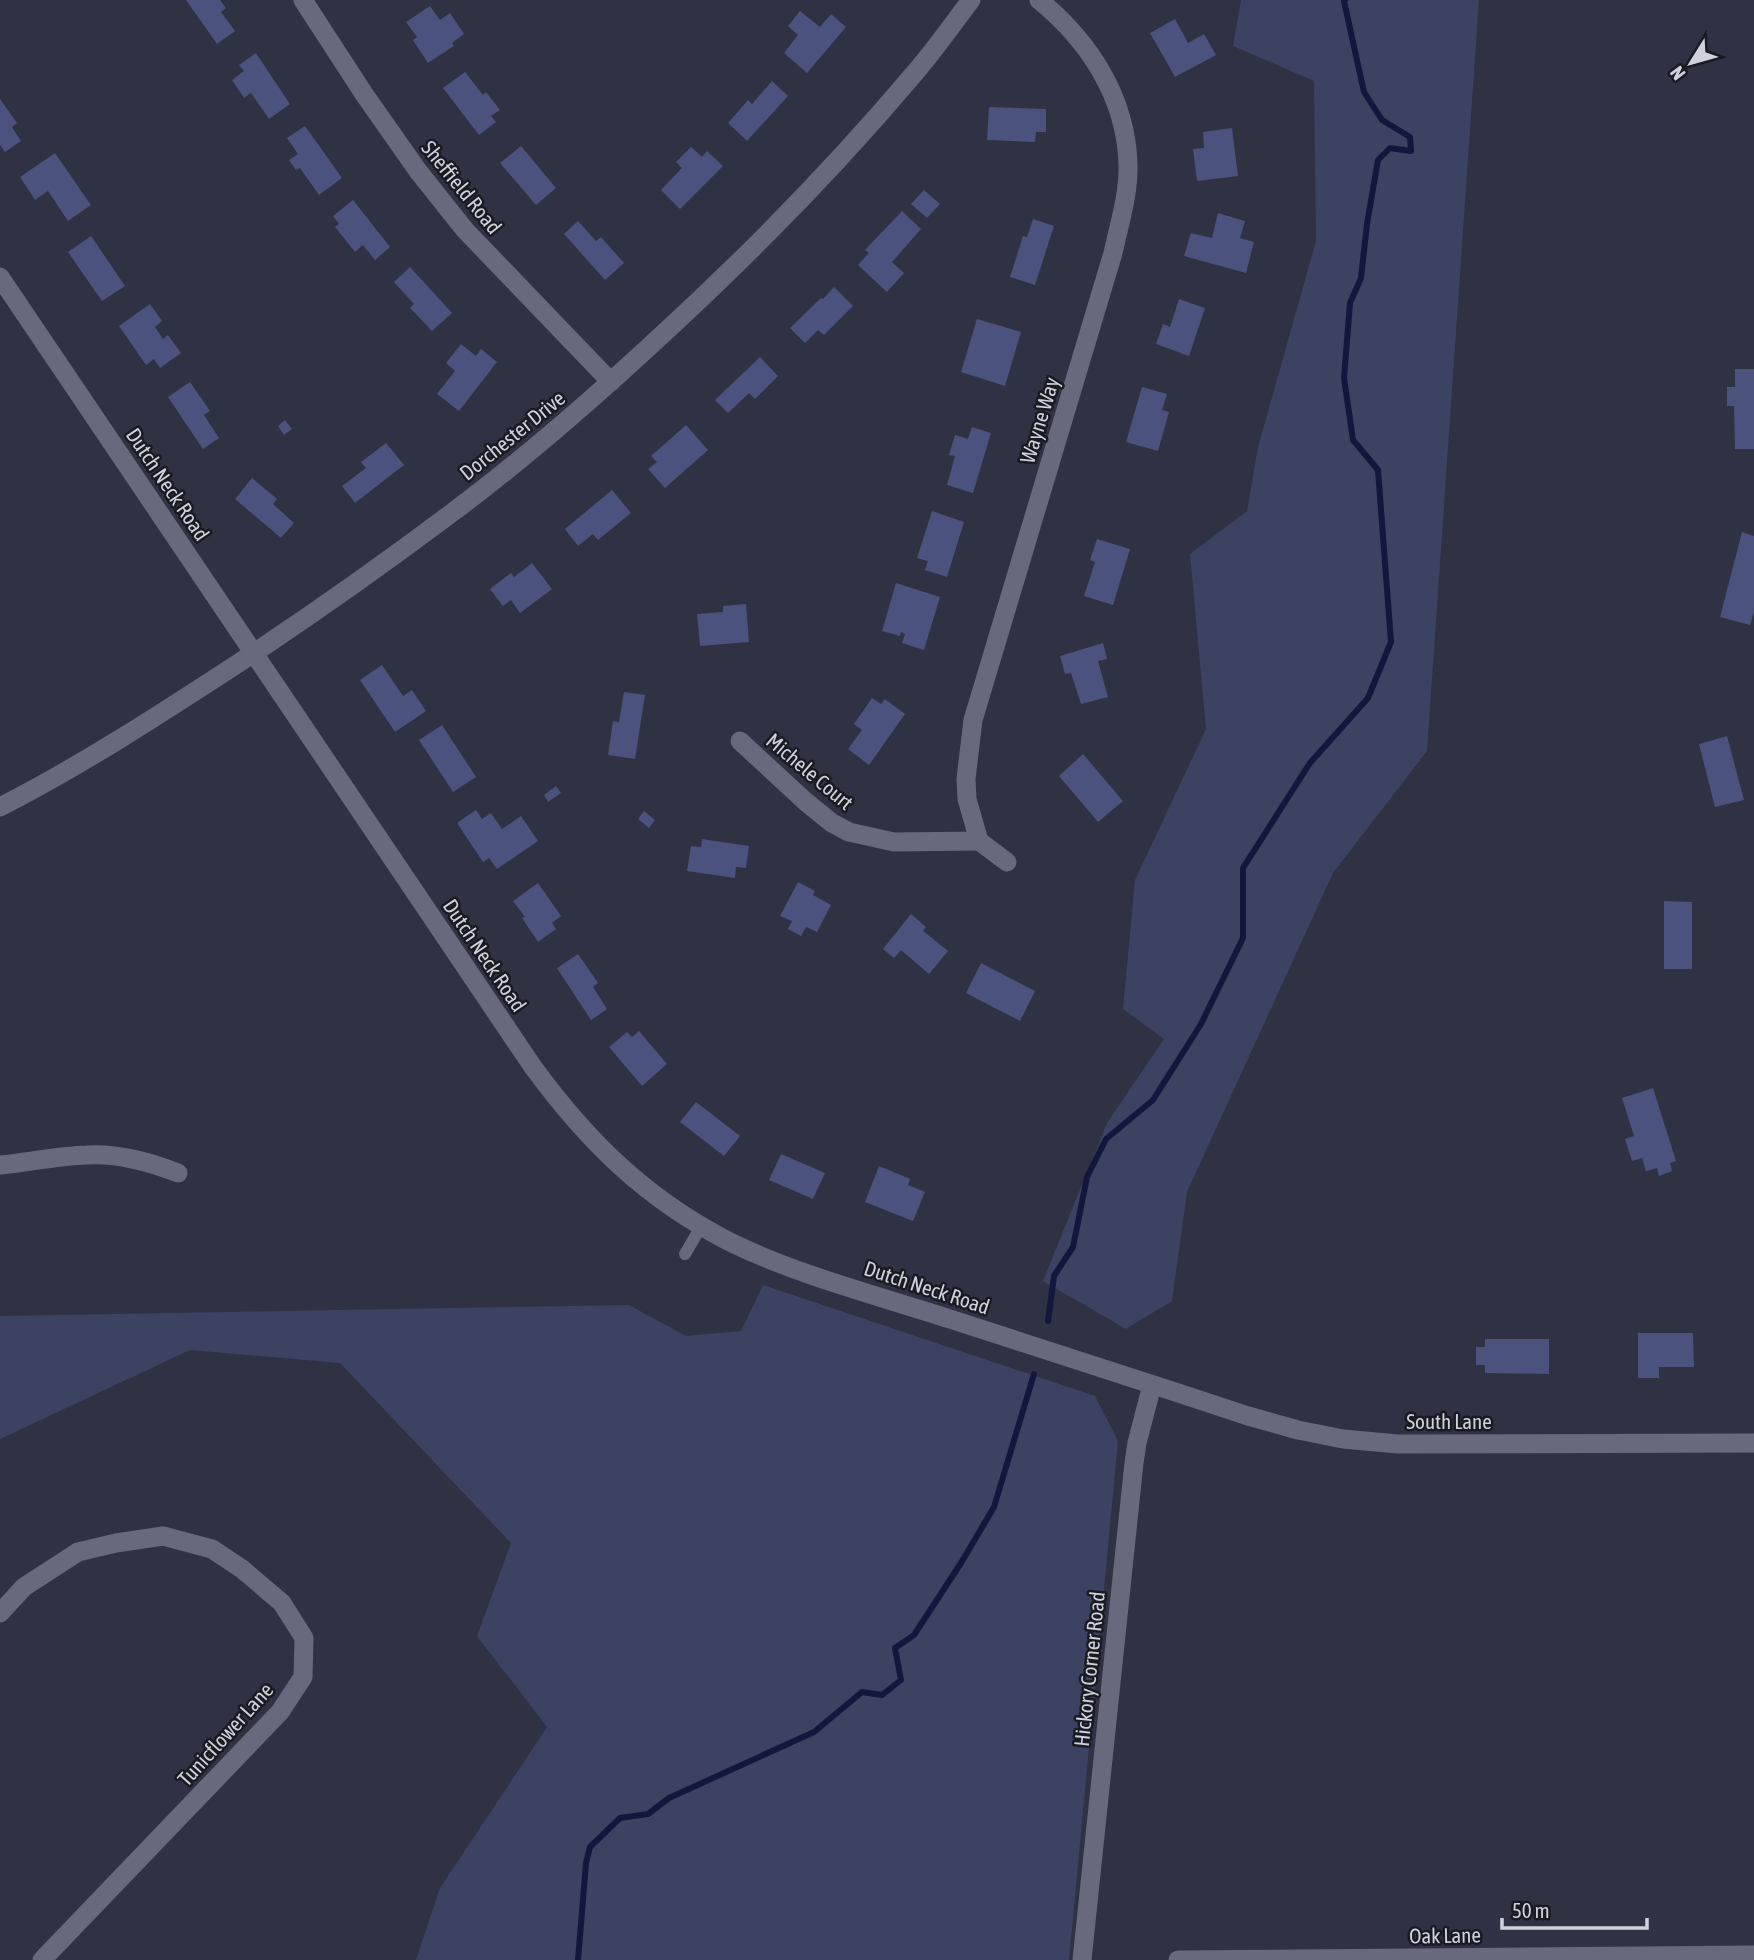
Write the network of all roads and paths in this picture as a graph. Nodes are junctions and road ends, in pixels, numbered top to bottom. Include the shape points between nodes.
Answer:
1 (971, 0) edge
2 (1039, 0) edge
3 (307, 1) edge
4 (0, 277) edge
5 (611, 382) junction
6 (254, 653) junction
7 (740, 741) dead end
8 (0, 807) edge
9 (978, 841) junction
10 (1007, 863) dead end
11 (0, 1165) edge
12 (178, 1173) dead end
13 (702, 1225) junction
14 (685, 1254) dead end
15 (1152, 1384) junction
16 (1754, 1443) edge
17 (0, 1613) edge
18 (1754, 1955) edge
19 (42, 1960) edge
20 (1082, 1960) edge
21 (1178, 1960) edge

1 - 5 street, Dorchester Drive via 915,74 845,153 771,231
2 - 9 street, Wayne Way via 1077,35 1104,76 1123,124 1128,165 1113,253 973,720 966,779
3 - 5 street, Sheffield Road via 364,94 465,230
4 - 6 street, Dutch Neck Road
5 - 6 street, Dorchester Drive via 449,515
6 - 8 street, Dorchester Drive via 163,713
6 - 13 street, Dutch Neck Road via 560,1103 610,1158
7 - 9 street, Michele Court via 806,802 849,832 894,842
9 - 10 street
11 - 12 street via 89,1155 135,1159
13 - 14 lane
13 - 15 street, Dutch Neck Road via 804,1272
15 - 16 street, South Lane via 1298,1430 1343,1439 1385,1443
15 - 20 street, Hickory Corner Road via 1134,1463
17 - 19 street, Tunicflower Lane via 24,1587 78,1552 163,1536 212,1549 242,1569 282,1603 304,1638 303,1677 280,1712
18 - 21 street, Oak Lane

